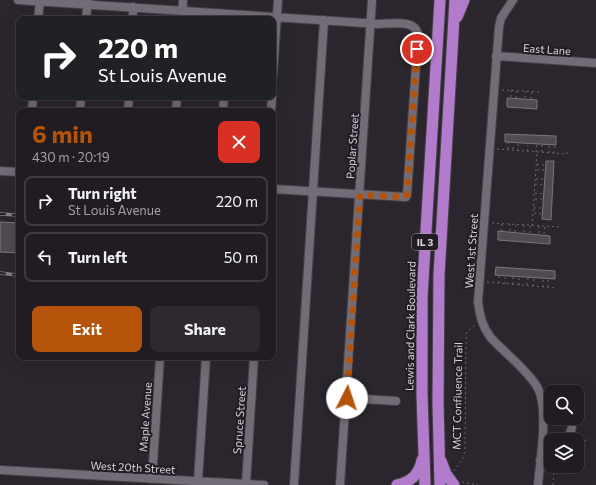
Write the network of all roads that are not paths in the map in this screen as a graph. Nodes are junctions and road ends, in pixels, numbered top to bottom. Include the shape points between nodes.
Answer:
1 (18, 0) edge
2 (183, 0) edge
3 (278, 0) edge
4 (372, 0) edge
5 (436, 0) edge
6 (440, 0) edge
7 (455, 0) edge
8 (464, 0) edge
9 (513, 0) edge
10 (40, 1) junction
11 (87, 2) edge
12 (134, 7) junction
13 (439, 13) junction
14 (182, 15) edge
15 (38, 16) edge
16 (86, 16) edge
17 (133, 16) edge
18 (229, 16) edge
19 (277, 16) junction
20 (324, 20) junction
21 (371, 23) junction
22 (453, 29) junction
23 (276, 31) edge
24 (496, 56) junction
25 (596, 63) edge
26 (0, 171) edge
27 (16, 172) edge
28 (276, 189) edge
29 (313, 192) junction
30 (360, 195) junction
31 (160, 360) edge
32 (206, 360) edge
33 (254, 360) edge
34 (347, 398) junction
35 (396, 401) dead end
36 (544, 404) edge
37 (545, 425) edge
38 (439, 451) junction
39 (423, 452) junction
40 (544, 457) edge
41 (540, 460) junction
42 (0, 470) edge
43 (152, 479) junction
44 (121, 481) edge
45 (198, 481) junction
46 (454, 482) edge
47 (246, 484) junction
48 (264, 485) edge
49 (294, 485) edge
50 (340, 485) edge
51 (397, 485) edge
52 (425, 485) edge
53 (440, 485) edge
54 (538, 485) edge

1 - 10 street
2 - 14 street
3 - 19 street
4 - 21 street, Poplar Street
5 - 13 highway
6 - 13 highway, Lewis and Clark Boulevard / IL 3
7 - 22 highway, IL 3
8 - 22 highway
9 - 24 street, West 1st Street via 501,18
10 - 11 street
10 - 15 street
11 - 12 street
11 - 16 street
12 - 14 street
12 - 17 street
13 - 39 highway, Lewis and Clark Boulevard / IL 3 via 422,297
14 - 18 street
18 - 19 street
19 - 20 street
19 - 23 street
20 - 21 street
20 - 29 street
21 - 30 street, Poplar Street
21 - 30 street via 409,24 418,32 408,192 406,197
22 - 38 highway, IL 3 via 439,275
24 - 25 street, East Lane
24 - 36 street, West 1st Street via 478,302 482,322 491,338 536,385
26 - 27 street
28 - 29 street
29 - 30 street
29 - 49 street
30 - 34 street, Poplar Street
31 - 43 street, Maple Avenue
32 - 45 street
33 - 47 street, Spruce Street
34 - 35 street
34 - 50 street, Poplar Street
37 - 41 street, West 1st Street
38 - 46 highway via 442,465
38 - 53 highway, IL 3
39 - 51 highway via 421,464 414,478
39 - 52 highway, Lewis and Clark Boulevard / IL 3
40 - 41 street
41 - 54 street, West 1st Street
42 - 44 street, West 20th Street
43 - 44 street, West 20th Street
43 - 45 street, West 20th Street
45 - 47 street, West 20th Street
47 - 48 street, West 20th Street

